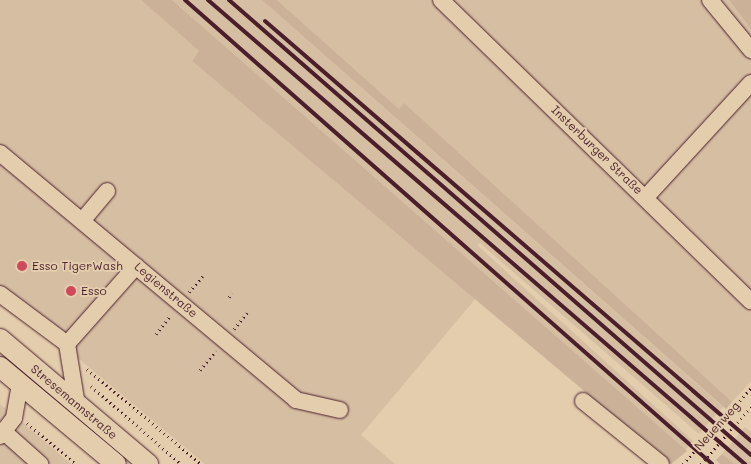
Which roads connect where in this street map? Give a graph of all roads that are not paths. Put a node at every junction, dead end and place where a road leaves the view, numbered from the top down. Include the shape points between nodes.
1 (441, 0) edge
2 (710, 0) edge
3 (751, 50) edge
4 (751, 83) edge
5 (0, 153) edge
6 (107, 191) dead end
7 (646, 197) junction
8 (82, 221) junction
9 (136, 266) junction
10 (2, 294) edge
11 (751, 301) edge
12 (0, 339) edge
13 (67, 349) junction
14 (0, 367) edge
15 (18, 388) junction
16 (583, 401) dead end
17 (77, 405) junction
18 (340, 410) dead end
19 (7, 411) edge
20 (2, 434) edge
21 (40, 464) edge
22 (116, 464) edge
23 (148, 464) edge
24 (661, 464) edge

1 - 7 street, Insterburger Straße
2 - 3 street
4 - 7 street
5 - 8 street, Legienstraße
6 - 8 street
7 - 11 street, Insterburger Straße
8 - 9 street, Legienstraße
9 - 13 street
9 - 18 street, Legienstraße via 296,400
10 - 13 street
12 - 17 main road, Stresemannstraße
13 - 17 street
14 - 15 main road, Stresemannstraße
15 - 19 street
15 - 22 main road, Stresemannstraße
16 - 24 street
17 - 23 main road, Stresemannstraße
19 - 20 street
20 - 21 street

